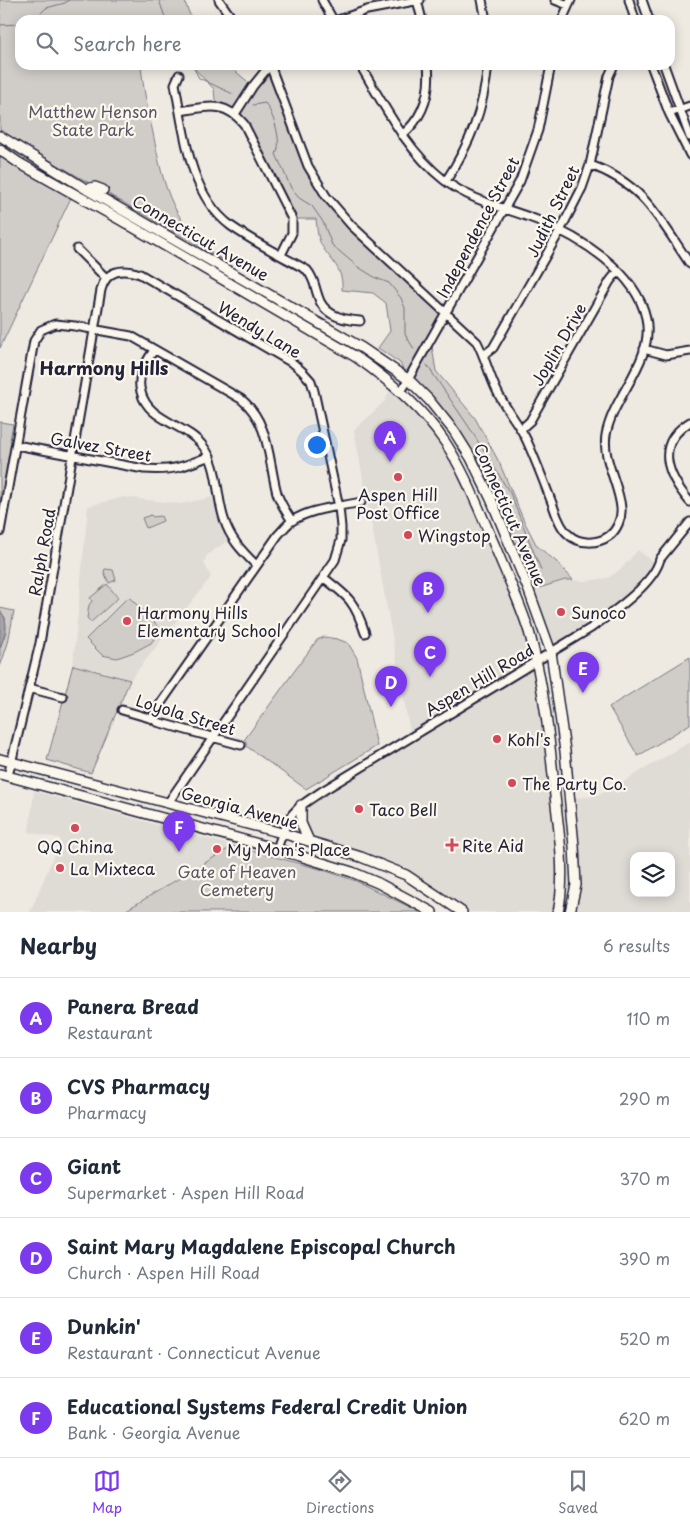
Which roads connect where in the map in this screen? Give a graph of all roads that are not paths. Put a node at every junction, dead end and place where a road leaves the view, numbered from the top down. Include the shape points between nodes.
1 (219, 0) edge
2 (322, 0) edge
3 (418, 0) edge
4 (482, 0) edge
5 (555, 0) edge
6 (628, 0) edge
7 (642, 0) edge
8 (570, 3) edge
9 (230, 15) edge
10 (330, 15) edge
11 (352, 15) edge
12 (421, 15) edge
13 (485, 15) edge
14 (564, 15) edge
15 (633, 15) edge
16 (647, 15) edge
17 (266, 70) edge
18 (272, 70) edge
19 (363, 70) edge
20 (428, 70) edge
21 (487, 70) edge
22 (550, 70) edge
23 (612, 70) edge
24 (653, 70) edge
25 (666, 70) edge
26 (178, 75) dead end
27 (690, 106) edge
28 (680, 109) junction
29 (180, 111) junction
30 (670, 113) junction
31 (235, 114) junction
32 (402, 135) junction
33 (0, 136) edge
34 (690, 137) edge
35 (0, 150) edge
36 (690, 155) edge
37 (590, 165) junction
38 (446, 182) junction
39 (83, 187) junction
40 (103, 190) dead end
41 (505, 209) junction
42 (124, 210) junction
43 (119, 219) junction
44 (560, 231) junction
45 (77, 249) dead end
46 (281, 255) junction
47 (690, 264) edge
48 (618, 271) junction
49 (106, 278) junction
50 (446, 313) junction
51 (360, 321) dead end
52 (94, 329) junction
53 (644, 349) junction
54 (154, 350) junction
55 (690, 351) edge
56 (484, 355) junction
57 (409, 380) junction
58 (401, 392) junction
59 (690, 422) edge
60 (521, 429) junction
61 (16, 445) junction
62 (71, 456) junction
63 (210, 456) junction
64 (361, 502) dead end
65 (690, 502) edge
66 (339, 507) junction
67 (292, 521) junction
68 (690, 522) edge
69 (0, 532) edge
70 (256, 565) junction
71 (324, 578) junction
72 (365, 633) dead end
73 (551, 652) junction
74 (536, 661) junction
75 (29, 688) junction
76 (63, 697) dead end
77 (122, 710) dead end
78 (153, 719) junction
79 (212, 738) junction
80 (241, 745) dead end
81 (0, 759) edge
82 (10, 762) junction
83 (4, 775) edge
84 (168, 804) junction
85 (110, 805) junction
86 (302, 805) junction
87 (206, 813) junction
88 (159, 817) junction
89 (282, 833) junction
90 (309, 841) junction
91 (276, 849) junction
92 (576, 885) junction
93 (432, 912) edge
94 (462, 912) edge
95 (558, 912) edge
96 (570, 912) edge
97 (574, 912) edge

1 - 9 street
2 - 10 street
3 - 11 street
3 - 12 street
4 - 13 street
5 - 8 street
6 - 15 street
7 - 16 street
8 - 14 street
17 - 31 street
18 - 50 street via 308,166 326,196 351,225
19 - 32 street
20 - 32 street via 429,88 420,116
21 - 38 street via 473,132
22 - 41 street, Independence Street via 534,147
23 - 37 street, Judith Street
24 - 30 street
25 - 28 street
26 - 29 street via 175,84
27 - 28 street
28 - 30 street
28 - 34 street
29 - 31 street via 214,106
29 - 46 street via 194,174 208,201 232,226
30 - 36 street
31 - 46 street via 244,124 292,219 292,233
32 - 38 street via 417,155
33 - 39 main road, Connecticut Avenue
35 - 43 main road, Connecticut Avenue
37 - 44 street, Judith Street
37 - 47 street via 614,174 637,191
38 - 41 street
39 - 40 main road
39 - 42 main road, Connecticut Avenue
41 - 44 street
41 - 50 street, Independence Street
42 - 43 main road
42 - 57 main road, Connecticut Avenue via 362,348
43 - 58 main road, Connecticut Avenue via 342,348
44 - 48 street via 593,250
44 - 56 street, Judith Street via 494,348
45 - 49 street
46 - 51 street via 308,270 321,305 329,312 347,320
48 - 53 street via 644,309 648,327
48 - 60 street, Joplin Drive via 530,421
49 - 52 street
49 - 66 street, Wendy Lane via 129,270 140,274 303,372 314,391
50 - 56 street via 477,342
50 - 57 street, Independence Street
52 - 54 street via 131,336
52 - 61 street via 55,324 41,330 34,340
52 - 62 street, Ralph Road
53 - 55 street via 666,355
53 - 60 street via 606,435 606,452 622,511 617,527 609,536 590,543 572,538 561,526
54 - 63 street via 143,367 140,379 143,398 152,410 196,437
54 - 67 street via 241,399 255,412 263,427 277,495
56 - 60 street via 496,390
57 - 58 street, Independence Street
57 - 73 main road, Connecticut Avenue via 454,431 484,483 527,584
58 - 74 main road, Connecticut Avenue via 441,437 456,461 514,592
59 - 65 street via 673,438 667,457 670,474
61 - 62 street, Galvez Street
61 - 69 street
62 - 63 street, Galvez Street via 164,471
62 - 75 street, Ralph Road
63 - 70 street via 227,528 237,546
64 - 66 street
66 - 67 street
66 - 71 street, Wendy Lane via 341,540 335,560
67 - 70 street
68 - 73 street, Aspen Hill Road via 634,594 600,622
70 - 78 street via 156,710
71 - 72 street via 352,601
71 - 79 street, Wendy Lane
73 - 74 street, Aspen Hill Road
73 - 92 main road, Connecticut Avenue via 568,773
74 - 86 street, Aspen Hill Road
74 - 95 main road, Connecticut Avenue via 559,833 561,888
75 - 76 street
75 - 82 street, Ralph Road
77 - 78 street, Loyola Street
78 - 79 street, Loyola Street
79 - 80 street, Loyola Street
79 - 84 street, Wendy Lane
81 - 82 main road, Georgia Avenue
82 - 83 street, Ralph Road
82 - 84 main road, Georgia Avenue
83 - 85 main road, Georgia Avenue
84 - 85 main road via 153,810 115,803
84 - 87 main road, Georgia Avenue
85 - 88 main road, Georgia Avenue
86 - 89 street, Aspen Hill Road via 289,817
86 - 90 main road via 301,823
87 - 88 main road via 200,815 172,809
87 - 89 main road, Georgia Avenue
88 - 91 main road, Georgia Avenue
89 - 90 main road, Georgia Avenue
89 - 91 street, Aspen Hill Road
90 - 94 main road, Georgia Avenue via 406,875
91 - 93 main road, Georgia Avenue via 352,872
92 - 96 main road, Connecticut Avenue
92 - 97 main road

